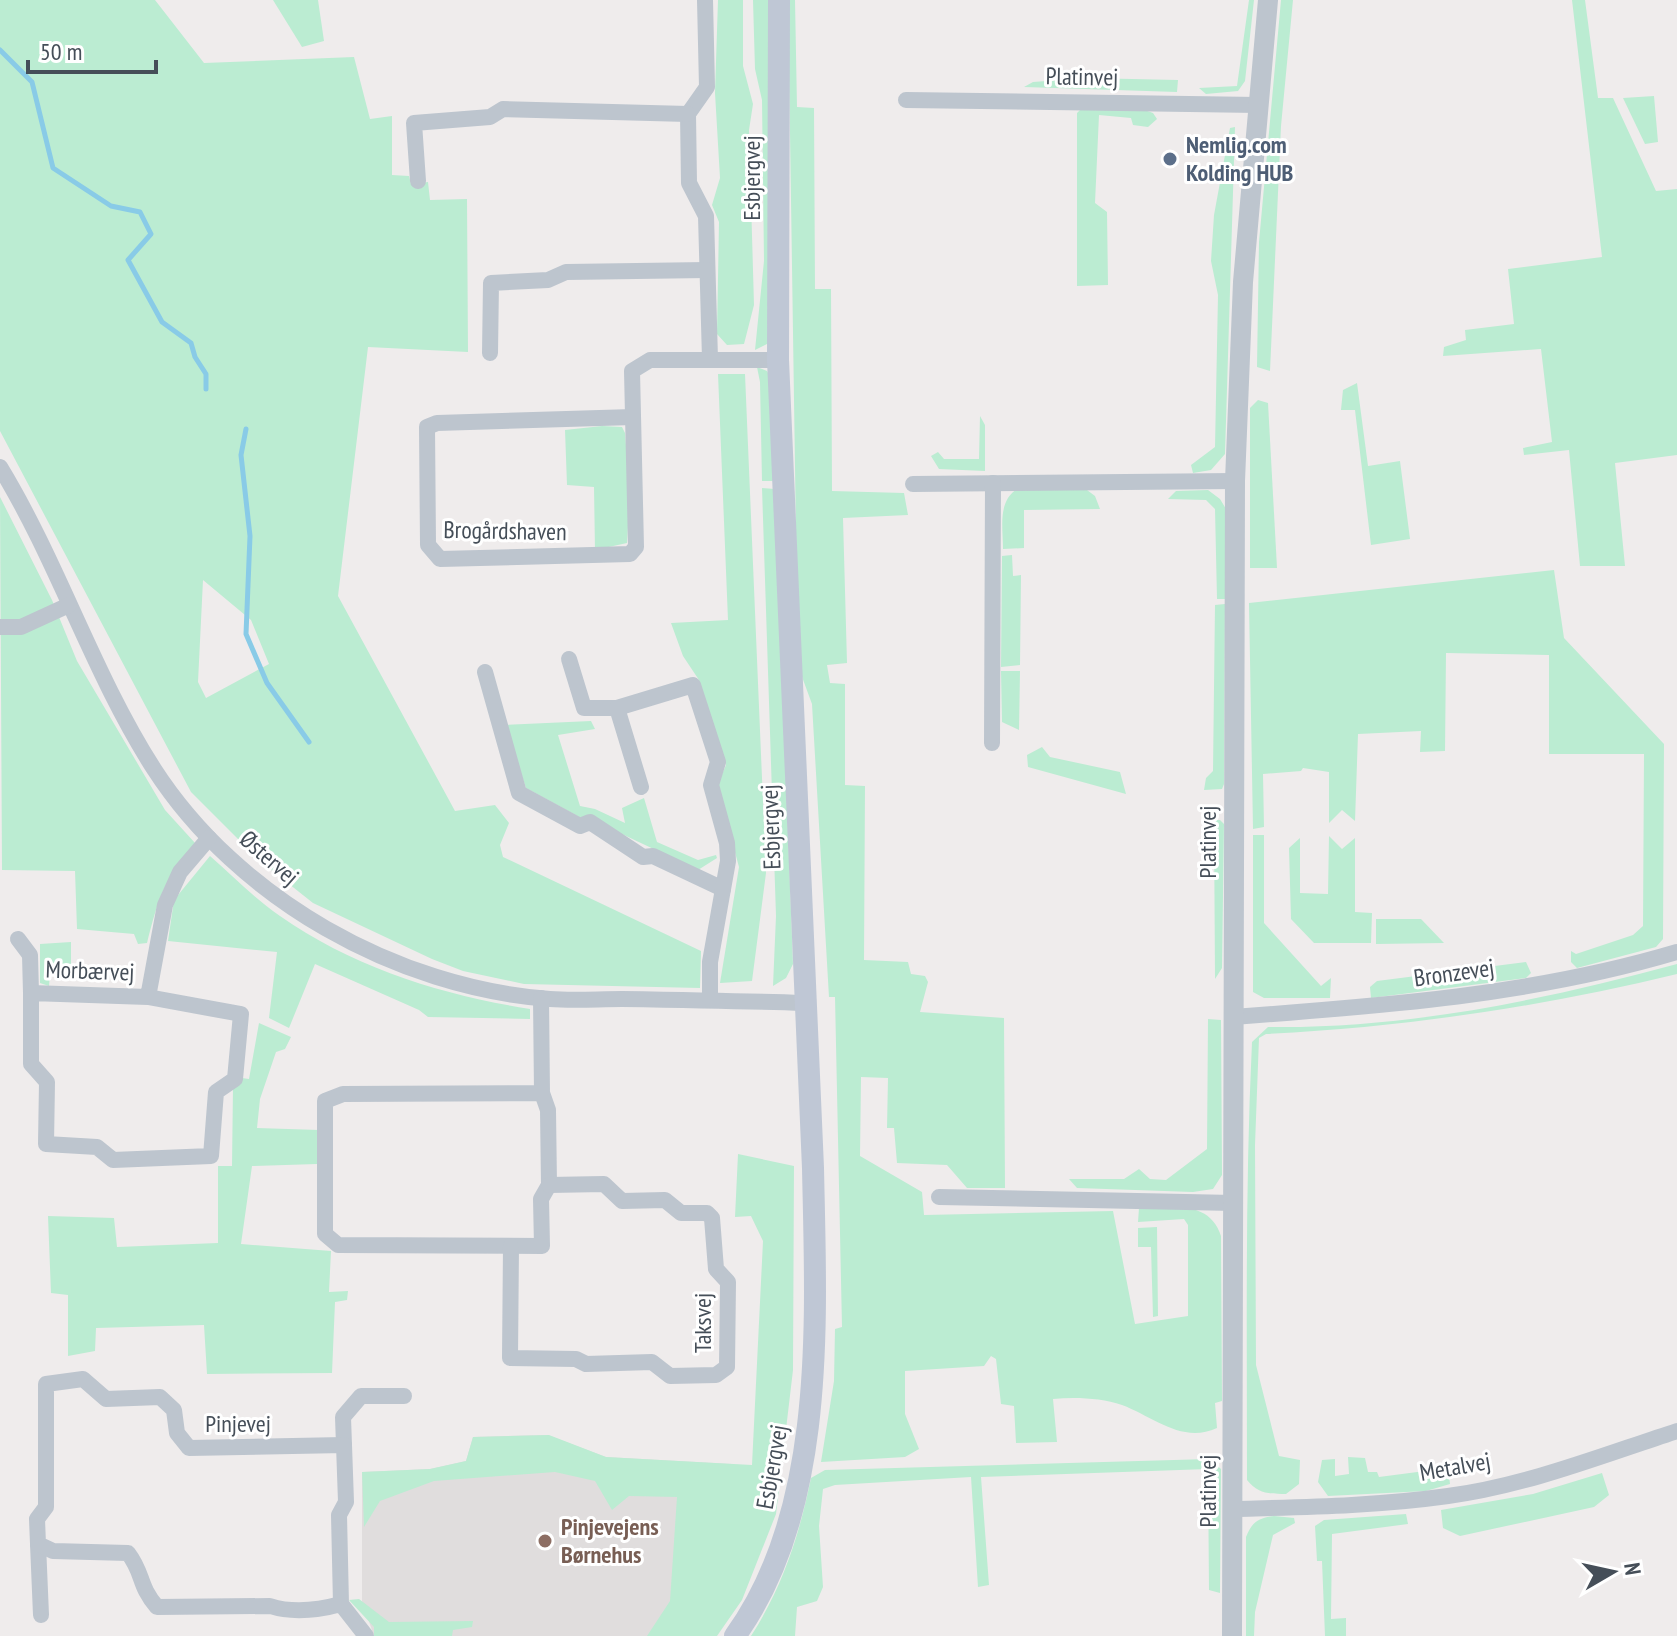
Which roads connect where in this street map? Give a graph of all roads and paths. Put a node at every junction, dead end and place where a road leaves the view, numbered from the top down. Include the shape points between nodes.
1 (705, 0) edge
2 (779, 0) edge
3 (1268, 0) edge
4 (906, 100) dead end
5 (1258, 105) junction
6 (688, 114) junction
7 (418, 181) dead end
8 (707, 270) junction
9 (490, 353) dead end
10 (710, 359) junction
11 (778, 360) junction
12 (633, 417) junction
13 (0, 467) edge
14 (1235, 481) junction
15 (993, 483) junction
16 (913, 484) dead end
17 (69, 605) junction
18 (0, 627) edge
19 (569, 659) dead end
20 (485, 672) dead end
21 (617, 708) junction
22 (992, 743) dead end
23 (641, 787) dead end
24 (209, 838) junction
25 (723, 889) junction
26 (18, 939) dead end
27 (1677, 952) edge
28 (31, 993) junction
29 (148, 997) junction
30 (541, 998) junction
31 (710, 1000) junction
32 (804, 1003) junction
33 (1233, 1017) junction
34 (542, 1093) junction
35 (549, 1185) junction
36 (939, 1197) dead end
37 (1234, 1203) junction
38 (511, 1246) junction
39 (404, 1396) dead end
40 (1677, 1431) edge
41 (344, 1445) junction
42 (1234, 1509) junction
43 (38, 1544) junction
44 (341, 1604) junction
45 (41, 1615) dead end
46 (366, 1636) edge
47 (735, 1636) edge
48 (1232, 1636) edge

1 - 6 street via 707,87
2 - 11 main road, Esbjergvej
3 - 5 street, Platinvej
4 - 5 street, Platinvej
5 - 14 street, Platinvej via 1243,282
6 - 7 street via 503,109 490,117 414,123
6 - 8 street via 689,183 706,216
8 - 9 street via 566,272 548,280 491,283
8 - 10 street
10 - 11 street, Brogårdshaven
10 - 12 street, Brogårdshaven via 639,364 632,371
11 - 32 main road, Esbjergvej
12 - 12 street, Brogårdshaven via 636,547 630,554 440,559 433,555 428,545 427,427
13 - 17 street, Østervej
14 - 15 street
14 - 33 street, Platinvej
15 - 16 street
15 - 22 street
17 - 18 street via 21,627
17 - 24 street, Østervej via 153,768
19 - 21 street via 584,708
20 - 25 street via 519,793 580,826 590,822 643,857 653,856
21 - 23 street
21 - 25 street via 693,685 718,762 711,785 727,843
24 - 29 street, Morbærvej via 180,872 165,905
24 - 30 street, Østervej via 284,904 362,949 477,988
25 - 31 street via 710,962
26 - 28 street, Morbærvej via 30,955
27 - 33 street, Bronzevej via 1614,971 1502,991
28 - 29 street, Morbærvej
28 - 29 street, Morbærvej via 31,1064 47,1082 46,1144 97,1147 113,1160 211,1156 216,1092 235,1079 241,1014
30 - 31 street, Østervej
30 - 34 street
31 - 32 street, Østervej
32 - 47 main road, Esbjergvej via 814,1201 810,1400 787,1532 768,1583
33 - 37 street, Platinvej
34 - 35 street via 548,1110
34 - 38 street via 343,1094 325,1101 325,1234 338,1245
35 - 38 street via 541,1199 542,1246
35 - 38 street, Taksvej via 604,1184 622,1201 665,1200 681,1213 707,1213 712,1218 716,1269 728,1282 727,1367 716,1375 670,1376 652,1362 510,1358
36 - 37 street
37 - 42 street, Platinvej
39 - 41 street via 361,1396 343,1417
40 - 42 street, Metalvej via 1562,1469 1450,1496
41 - 43 street, Pinjevej via 189,1448 177,1433 174,1410 160,1397 106,1399 83,1379 46,1384 46,1507 37,1519
41 - 44 street
42 - 48 street, Platinvej
43 - 44 street via 53,1551 128,1553 140,1569 140,1586 157,1607 295,1609
43 - 45 street, Pinjevej
44 - 46 street

